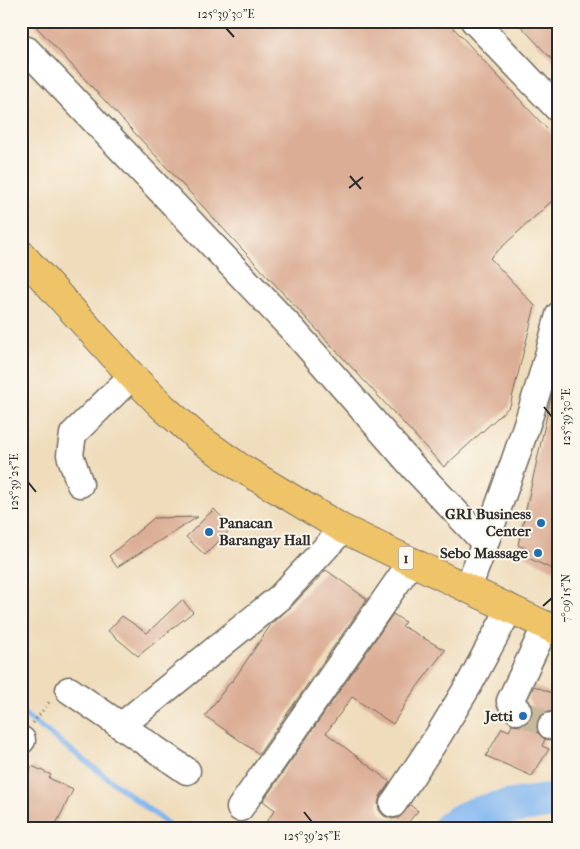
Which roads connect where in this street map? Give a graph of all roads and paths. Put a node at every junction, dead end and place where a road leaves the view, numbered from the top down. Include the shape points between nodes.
1 (474, 21) edge
2 (27, 50) dead end
3 (559, 110) edge
4 (21, 254) edge
5 (559, 315) edge
6 (132, 376) junction
7 (80, 484) dead end
8 (343, 529) junction
9 (485, 543) junction
10 (412, 562) junction
11 (468, 588) junction
12 (510, 608) junction
13 (552, 628) edge
14 (68, 690) dead end
15 (518, 711) dead end
16 (121, 726) junction
17 (187, 771) dead end
18 (393, 804) dead end
19 (240, 808) dead end

1 - 3 lane
2 - 9 lane via 294,332
4 - 6 highway, 1
5 - 9 lane via 544,372
6 - 7 lane via 74,434 70,455
6 - 8 highway, 1 via 197,436 238,466
8 - 10 highway, 1
8 - 16 lane via 280,597
9 - 11 lane
10 - 11 highway, 1
10 - 19 lane
11 - 12 highway, 1
12 - 13 highway, 1
12 - 18 lane via 466,691
13 - 15 lane via 510,701
14 - 16 lane
16 - 17 lane

